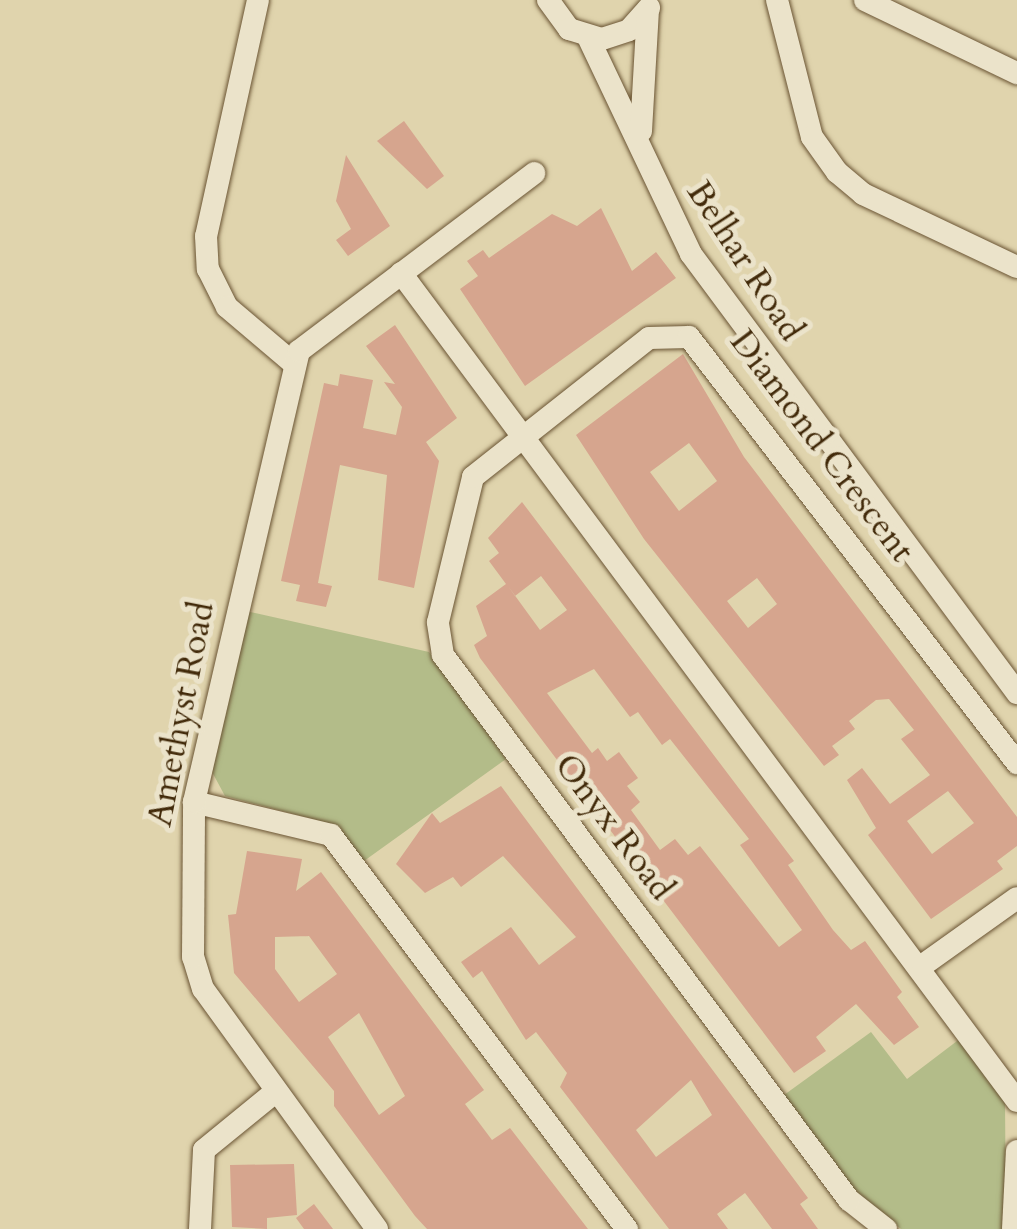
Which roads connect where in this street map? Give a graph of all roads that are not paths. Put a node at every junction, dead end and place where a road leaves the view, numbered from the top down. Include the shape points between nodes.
1 (258, 0) edge
2 (535, 0) edge
3 (776, 0) edge
4 (865, 0) edge
5 (650, 4) edge
6 (551, 7) edge
7 (588, 38) junction
8 (1017, 73) edge
9 (641, 150) junction
10 (534, 173) dead end
11 (1017, 266) edge
12 (402, 273) junction
13 (293, 363) junction
14 (521, 434) junction
15 (1017, 693) edge
16 (1017, 763) edge
17 (194, 802) junction
18 (1017, 898) edge
19 (923, 965) junction
20 (274, 1093) junction
21 (1017, 1101) edge
22 (1017, 1151) edge
23 (200, 1229) edge
24 (377, 1229) edge
25 (627, 1229) edge
26 (886, 1229) edge
27 (1012, 1229) edge

1 - 13 street via 206,236 208,269 227,308
2 - 6 street
3 - 11 street via 812,137 837,172 863,194
4 - 8 street
5 - 7 street via 629,30
5 - 9 street, Belhar Road
6 - 7 street
7 - 9 street, Belhar Road
9 - 15 street, Belhar Road via 691,254
10 - 12 street
12 - 13 street via 305,344
12 - 14 street
13 - 17 street, Amethyst Road
14 - 16 street, Diamond Crescent via 654,335 700,343
14 - 19 street
14 - 26 street, Onyx Road via 470,484 438,622 443,655 849,1200
17 - 20 street, Amethyst Road via 198,974
17 - 25 street via 330,835
18 - 19 street
19 - 21 street
20 - 23 street via 204,1150
20 - 24 street, Amethyst Road
22 - 27 street

